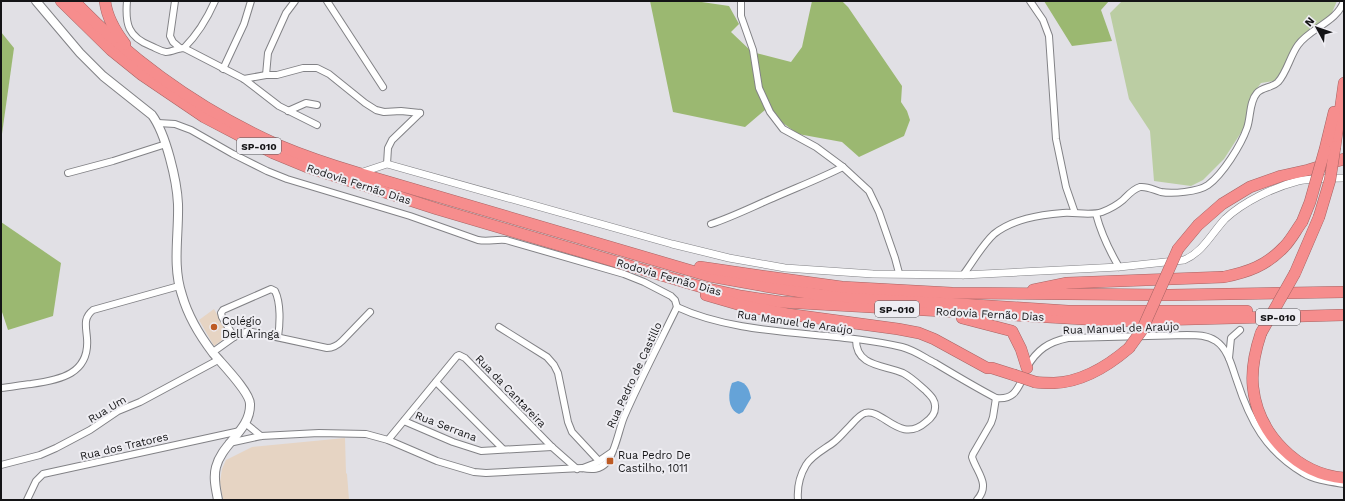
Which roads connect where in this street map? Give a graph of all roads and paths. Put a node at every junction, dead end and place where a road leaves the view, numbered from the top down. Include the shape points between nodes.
1 (36, 1) edge
2 (74, 1) edge
3 (105, 1) edge
4 (128, 1) edge
5 (175, 1) edge
6 (214, 1) edge
7 (251, 1) edge
8 (295, 1) edge
9 (327, 1) edge
10 (740, 1) edge
11 (1030, 1) edge
12 (1344, 1) edge
13 (60, 2) edge
14 (182, 48) junction
15 (130, 53) junction
16 (223, 69) junction
17 (266, 75) junction
18 (244, 79) junction
19 (1344, 83) edge
20 (383, 87) dead end
21 (318, 105) dead end
22 (288, 111) junction
23 (158, 123) junction
24 (317, 125) dead end
25 (166, 144) junction
26 (1330, 148) junction
27 (1344, 159) edge
28 (387, 164) junction
29 (843, 167) junction
30 (68, 172) dead end
31 (358, 173) junction
32 (1344, 178) edge
33 (1075, 213) junction
34 (1096, 214) junction
35 (711, 224) dead end
36 (587, 253) junction
37 (646, 257) junction
38 (1119, 268) junction
39 (899, 274) junction
40 (963, 275) junction
41 (179, 286) junction
42 (1344, 292) edge
43 (700, 293) junction
44 (1021, 294) junction
45 (752, 298) junction
46 (676, 307) junction
47 (1344, 307) edge
48 (935, 311) junction
49 (370, 312) dead end
50 (1344, 315) edge
51 (499, 327) dead end
52 (1240, 330) dead end
53 (234, 338) junction
54 (278, 338) junction
55 (856, 340) junction
56 (213, 352) junction
57 (218, 360) junction
58 (1229, 360) junction
59 (1027, 368) junction
60 (436, 382) junction
61 (1, 388) edge
62 (996, 398) junction
63 (404, 420) junction
64 (245, 423) junction
65 (240, 431) junction
66 (261, 436) junction
67 (388, 440) junction
68 (229, 444) junction
69 (552, 447) junction
70 (503, 449) junction
71 (612, 452) junction
72 (599, 460) junction
73 (1, 465) edge
74 (579, 469) junction
75 (1344, 478) edge
76 (1344, 484) edge
77 (27, 500) edge
78 (218, 500) edge
79 (798, 500) edge
80 (977, 500) edge

1 - 23 main road via 80,53 103,76 145,108
2 - 15 highway, Rodovia Fernão Dias / SP-010
3 - 15 highway via 109,18
4 - 14 street via 126,19 133,35 144,44 166,52
5 - 14 street via 170,36 173,42
6 - 14 street via 197,35
7 - 16 street via 244,24
8 - 17 street via 286,13 268,52
9 - 20 street
10 - 29 street via 741,16 753,50 759,88 770,112 783,129
11 - 33 street via 1043,20 1049,36 1056,139 1066,187
12 - 34 street via 1336,14 1300,43 1278,82 1257,93 1253,99 1247,128 1229,161 1210,183 1186,191 1161,192 1140,187 1116,205
13 - 36 highway, Rodovia Fernão Dias / SP-010 via 142,75 204,117 273,153 307,167 437,209
14 - 16 street
15 - 31 highway, Rodovia Fernão Dias / SP-010 via 180,90 246,129 310,158
16 - 18 street
17 - 18 street
17 - 28 street via 317,68 329,74 376,110 420,113 392,140 388,148
18 - 22 street
19 - 26 highway via 1342,107
21 - 22 street via 306,103
22 - 24 street
23 - 25 main road
23 - 46 street via 175,124 191,130 233,154 287,179 410,216 478,240 506,240 624,274 671,296
25 - 30 street
25 - 41 main road via 177,189
26 - 44 highway, bridge via 1302,222 1284,247 1261,266 1248,272 1224,277 1067,283
26 - 75 highway, bridge via 1330,180 1319,217 1295,273 1262,333 1254,355 1253,382 1258,407 1273,438 1293,458 1310,468 1332,477
27 - 43 highway, bridge via 1250,187 1222,204 1198,225 1178,249 1142,330 1129,348 1114,360 1070,381 1035,382 987,368 918,333 787,314 744,306
28 - 31 street
28 - 39 street via 729,258 785,268
29 - 35 street via 814,182
29 - 39 street via 872,196 896,258
31 - 37 highway, Rodovia Fernão Dias / SP-010
32 - 38 street via 1298,181 1268,191 1236,210 1200,250 1184,260
33 - 34 street
33 - 40 street via 1039,216 1004,228 984,246
34 - 38 street via 1109,250
36 - 43 highway via 629,272
36 - 45 highway, Rodovia Fernão Dias / SP-010 via 705,288
37 - 44 highway via 842,287
37 - 47 highway, Rodovia Fernão Dias / SP-010 via 709,276 821,295 1068,311 1214,312
38 - 40 street
39 - 40 street
41 - 56 main road via 192,320
41 - 61 street via 93,310 86,320 85,357 68,375 52,381
42 - 44 highway
43 - 45 highway
45 - 48 highway, Rodovia Fernão Dias / SP-010
46 - 55 street, Rua Manuel de Araújo via 691,314 727,323
46 - 71 street, Rua Pedro de Castillo via 631,401
48 - 50 highway, Rodovia Fernão Dias / SP-010 via 1118,321
48 - 59 highway via 1012,331
49 - 54 street via 342,342 332,348
51 - 72 street via 546,357 554,365 572,432
52 - 58 street via 1231,338
53 - 54 street via 248,331
53 - 54 street via 222,317 223,310 271,289 277,294
53 - 56 street
55 - 62 street, Rua Manuel de Araújo via 904,348
55 - 79 street via 856,348 861,356 869,362 904,374 913,380 932,397 936,408 924,424 913,430 904,430 871,413 863,414 836,441 808,461 801,476
56 - 57 main road
57 - 64 main road via 249,398 250,411
57 - 73 street, Rua Um via 122,409 56,448
58 - 59 street, Rua Manuel de Araújo via 1216,341 1202,336 1068,338 1056,340 1041,350
58 - 76 street, Rua Manuel de Araújo via 1255,426 1268,443 1304,474
59 - 62 street, Rua Manuel de Araújo via 1016,393 1006,398
60 - 63 street, Rua da Cantareira
60 - 69 street, Rua da Cantareira via 457,356 462,356
60 - 70 street
62 - 80 street via 991,423 972,457 983,481 982,494
63 - 67 street, Rua da Cantareira
63 - 70 street, Rua Serrana via 473,449
64 - 65 main road
64 - 66 street
65 - 68 main road
65 - 77 street, Rua dos Tratores via 43,474 36,481
66 - 67 street via 355,433
66 - 68 street
67 - 74 street via 437,461 474,472
68 - 78 main road via 216,468 215,487
69 - 70 street, Rua Serrana
69 - 74 street, Rua da Cantareira
71 - 72 street
71 - 74 street via 608,461 598,469
72 - 74 street

